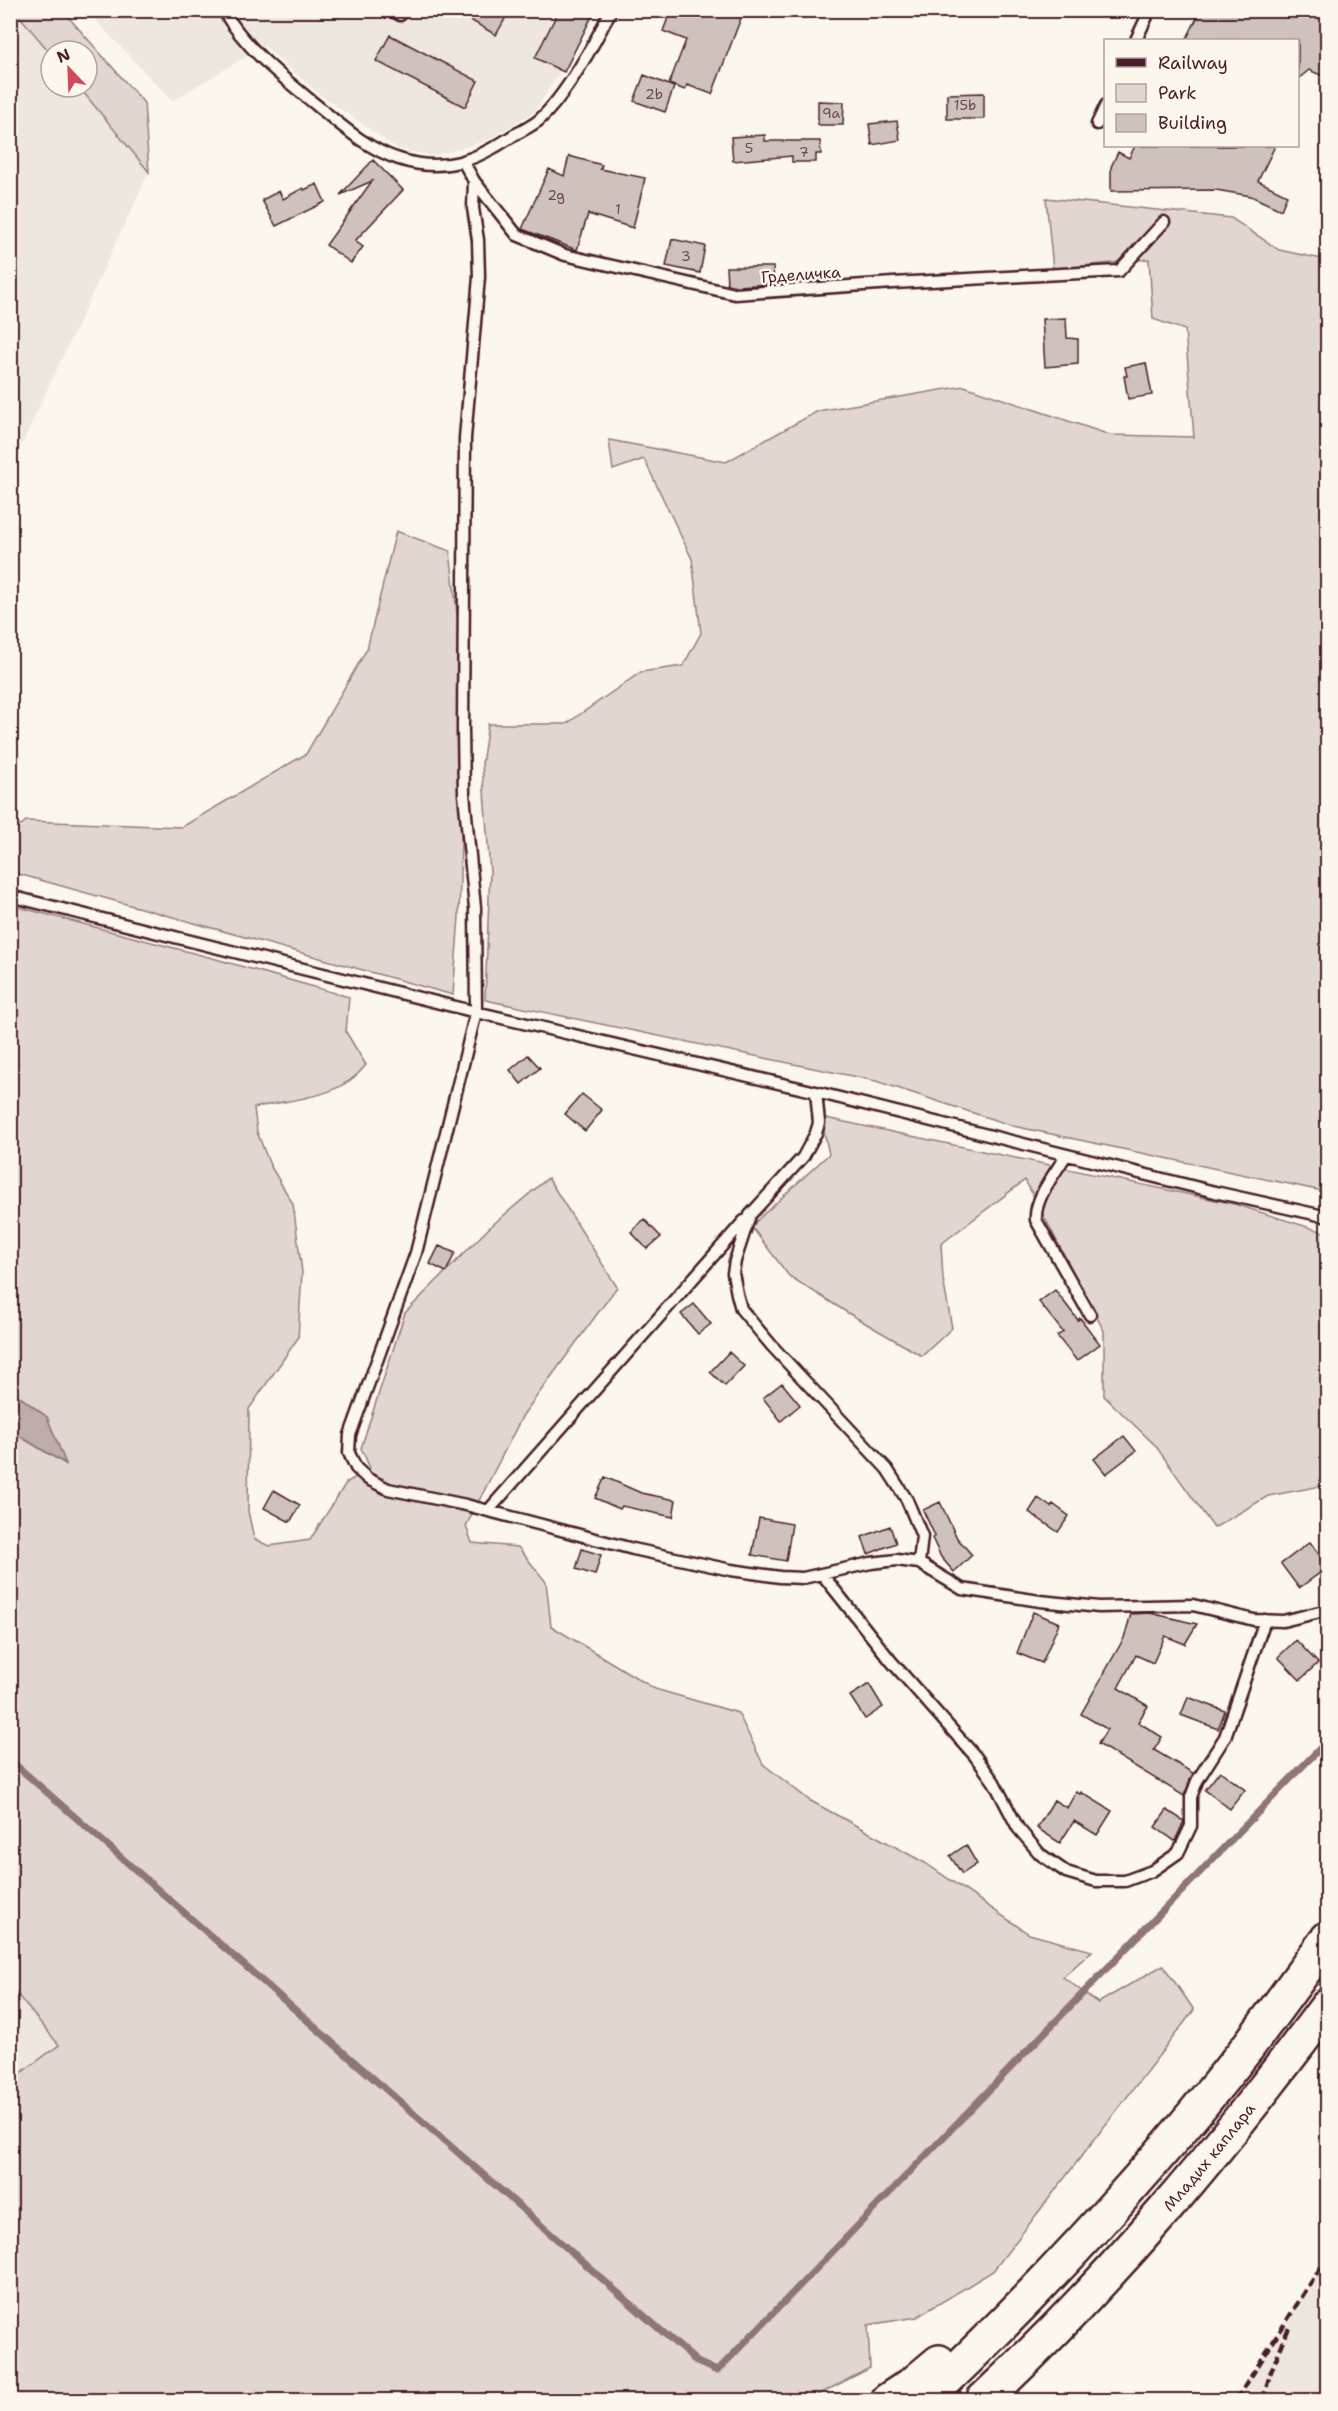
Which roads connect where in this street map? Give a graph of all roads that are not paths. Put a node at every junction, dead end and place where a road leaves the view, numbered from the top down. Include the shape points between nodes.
1 (223, 10) edge
2 (391, 10) edge
3 (402, 10) edge
4 (610, 10) edge
5 (1150, 10) edge
6 (1136, 39) edge
7 (1104, 109) edge
8 (1097, 124) dead end
9 (464, 163) junction
10 (474, 181) junction
11 (1164, 222) dead end
12 (10, 896) edge
13 (476, 1012) junction
14 (816, 1092) junction
15 (1066, 1155) junction
16 (750, 1215) junction
17 (1328, 1217) edge
18 (1090, 1315) dead end
19 (488, 1511) junction
20 (919, 1563) junction
21 (822, 1574) junction
22 (1328, 1610) edge
23 (1265, 1620) junction
24 (1328, 1938) edge
25 (1328, 2005) edge
26 (1103, 2218) junction
27 (1080, 2304) junction
28 (888, 2400) edge
29 (925, 2400) edge
30 (983, 2400) edge
31 (1000, 2400) edge

1 - 9 lane via 233,28 268,66 368,146 418,163
2 - 3 lane via 400,15
4 - 9 lane via 571,81 538,120
5 - 6 lane
7 - 8 lane
9 - 10 lane, Грделичка
10 - 11 lane, Грделичка via 517,235 565,255 735,294 1119,271
10 - 13 lane via 479,277 465,438 463,729 464,794 475,908
12 - 13 lane
13 - 14 lane
13 - 19 lane via 416,1253 351,1435 349,1454 368,1479 388,1489
14 - 15 lane
14 - 16 lane via 816,1133 803,1156
15 - 17 lane
15 - 18 lane via 1035,1211 1036,1220
16 - 19 lane
16 - 20 lane via 734,1273 741,1310 886,1469 907,1500 922,1536
19 - 21 lane via 731,1570 780,1577
20 - 21 lane via 888,1561
20 - 23 lane via 962,1589 990,1595 1099,1606 1193,1605
21 - 23 lane via 891,1661 975,1756 1018,1828 1040,1854 1066,1872 1096,1881 1125,1881 1152,1872 1178,1853 1191,1826 1191,1797 1197,1780 1225,1737
22 - 23 lane via 1283,1621
24 - 26 highway via 1247,2048
25 - 27 highway, Младих каплара via 1211,2155
26 - 28 highway via 914,2383
26 - 29 highway via 991,2338
27 - 30 highway
27 - 31 highway

